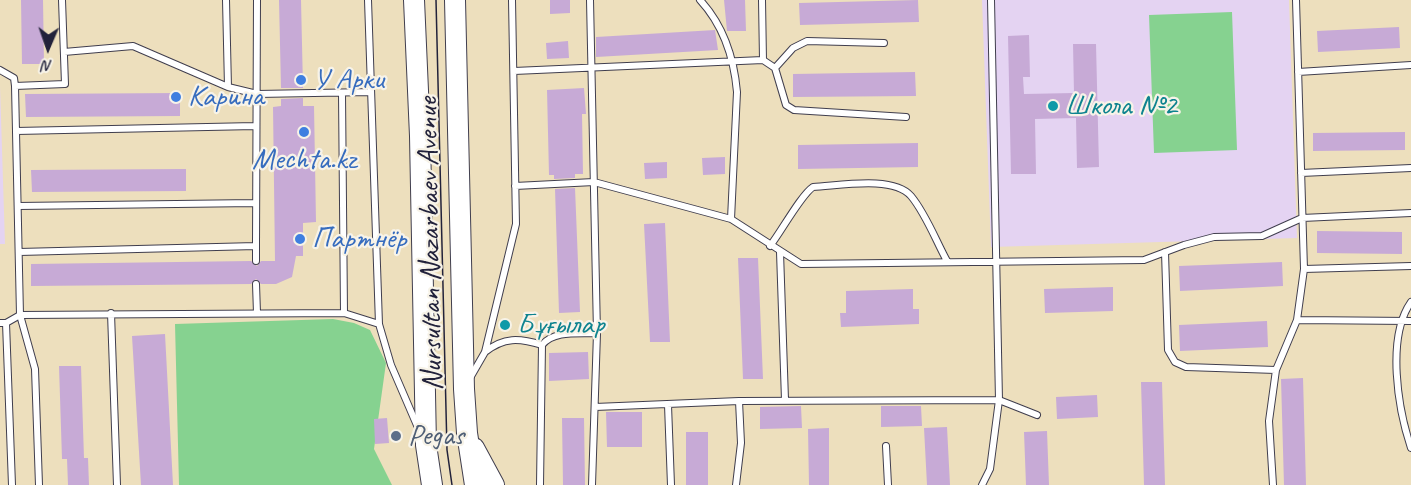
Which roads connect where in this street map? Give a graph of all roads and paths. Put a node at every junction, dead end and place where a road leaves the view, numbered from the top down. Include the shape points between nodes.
1 (62, 0) edge
2 (226, 0) edge
3 (256, 0) edge
4 (368, 0) edge
5 (414, 0) edge
6 (455, 0) edge
7 (512, 0) edge
8 (590, 0) edge
9 (700, 0) edge
10 (711, 0) edge
11 (762, 0) edge
12 (991, 0) edge
13 (1296, 0) edge
14 (711, 12) junction
15 (884, 43) dead end
16 (64, 52) junction
17 (733, 60) junction
18 (763, 60) junction
19 (1411, 65) edge
20 (775, 68) junction
21 (0, 70) edge
22 (592, 70) junction
23 (514, 71) junction
24 (1298, 72) junction
25 (15, 86) junction
26 (228, 87) junction
27 (370, 92) junction
28 (342, 93) junction
29 (257, 94) junction
30 (906, 117) dead end
31 (255, 126) junction
32 (16, 131) junction
33 (1411, 168) edge
34 (1301, 173) junction
35 (594, 182) junction
36 (515, 186) junction
37 (255, 203) junction
38 (18, 207) junction
39 (1411, 213) edge
40 (1302, 218) junction
41 (730, 219) junction
42 (256, 246) junction
43 (770, 246) junction
44 (19, 252) junction
45 (780, 252) junction
46 (1165, 252) junction
47 (995, 260) junction
48 (256, 261) dead end
49 (947, 261) junction
50 (1411, 266) edge
51 (1304, 269) junction
52 (256, 284) dead end
53 (1411, 302) edge
54 (257, 313) junction
55 (344, 313) junction
56 (111, 314) junction
57 (20, 315) junction
58 (1297, 320) junction
59 (1411, 321) edge
60 (1400, 322) junction
61 (3, 323) edge
62 (379, 324) junction
63 (597, 333) junction
64 (542, 345) junction
65 (485, 352) junction
66 (1276, 370) junction
67 (464, 389) junction
68 (785, 400) junction
69 (999, 400) junction
70 (739, 401) junction
71 (668, 405) junction
72 (595, 407) junction
73 (1037, 415) dead end
74 (467, 433) junction
75 (426, 445) junction
76 (886, 446) dead end
77 (1411, 448) edge
78 (429, 480) edge
79 (12, 485) edge
80 (39, 485) edge
81 (117, 485) edge
82 (476, 485) edge
83 (494, 485) edge
84 (540, 485) edge
85 (592, 485) edge
86 (671, 485) edge
87 (736, 485) edge
88 (888, 485) edge
89 (982, 485) edge
90 (1273, 485) edge

1 - 16 lane
2 - 26 lane
3 - 29 lane
4 - 27 lane
5 - 75 main road, Nursultan Nazarbaev Avenue
6 - 67 main road, Nursultan Nazarbaev Avenue
7 - 23 lane
8 - 22 lane
9 - 14 lane
10 - 14 lane
11 - 18 lane
12 - 47 lane
13 - 24 lane
14 - 17 lane
15 - 20 lane via 807,41 793,48
16 - 25 lane via 65,84
16 - 26 lane via 133,46
17 - 18 lane
17 - 22 lane
17 - 41 lane via 737,92
18 - 20 lane
19 - 24 lane
20 - 30 lane via 786,105 794,110
21 - 25 lane via 14,78
22 - 23 lane
22 - 35 lane
23 - 36 lane
24 - 34 lane
25 - 32 lane
26 - 29 lane
27 - 28 lane
27 - 62 lane
28 - 29 lane
28 - 55 lane
29 - 31 lane
31 - 32 lane
31 - 37 lane
32 - 38 lane
33 - 34 lane
34 - 40 lane
35 - 36 lane
35 - 41 lane
35 - 63 lane
36 - 65 lane via 516,224
37 - 38 lane
37 - 42 lane
38 - 44 lane
39 - 40 lane
40 - 46 lane via 1262,236 1214,237
40 - 51 lane
41 - 43 lane
42 - 44 lane
42 - 48 lane
43 - 45 lane
43 - 49 lane via 813,187 886,183 911,196
44 - 57 lane
45 - 49 lane via 801,264
45 - 68 lane
46 - 47 lane via 1144,260
46 - 66 lane via 1168,350 1176,362 1186,367
47 - 49 lane
47 - 69 lane
50 - 51 lane
51 - 58 lane
52 - 54 lane
53 - 60 lane
54 - 55 lane
54 - 56 lane
55 - 62 lane
56 - 57 lane
56 - 81 lane
57 - 61 lane
57 - 80 lane via 35,369
58 - 60 lane
58 - 66 lane
59 - 60 lane
60 - 77 lane via 1398,403
61 - 79 lane
62 - 75 lane via 391,365
63 - 64 lane via 558,335
63 - 72 lane
64 - 65 lane via 504,340
64 - 84 lane
65 - 67 lane
66 - 90 lane via 1269,421
67 - 74 main road, Nursultan Nazarbaev Avenue
68 - 69 lane
68 - 70 lane
69 - 73 lane
69 - 89 lane via 990,469
70 - 71 lane
70 - 87 lane via 741,443
71 - 72 lane
71 - 86 lane
72 - 85 lane
74 - 82 main road, Nursultan Nazarbaev Avenue
74 - 83 main road
75 - 78 main road, Nursultan Nazarbaev Avenue
76 - 88 lane

